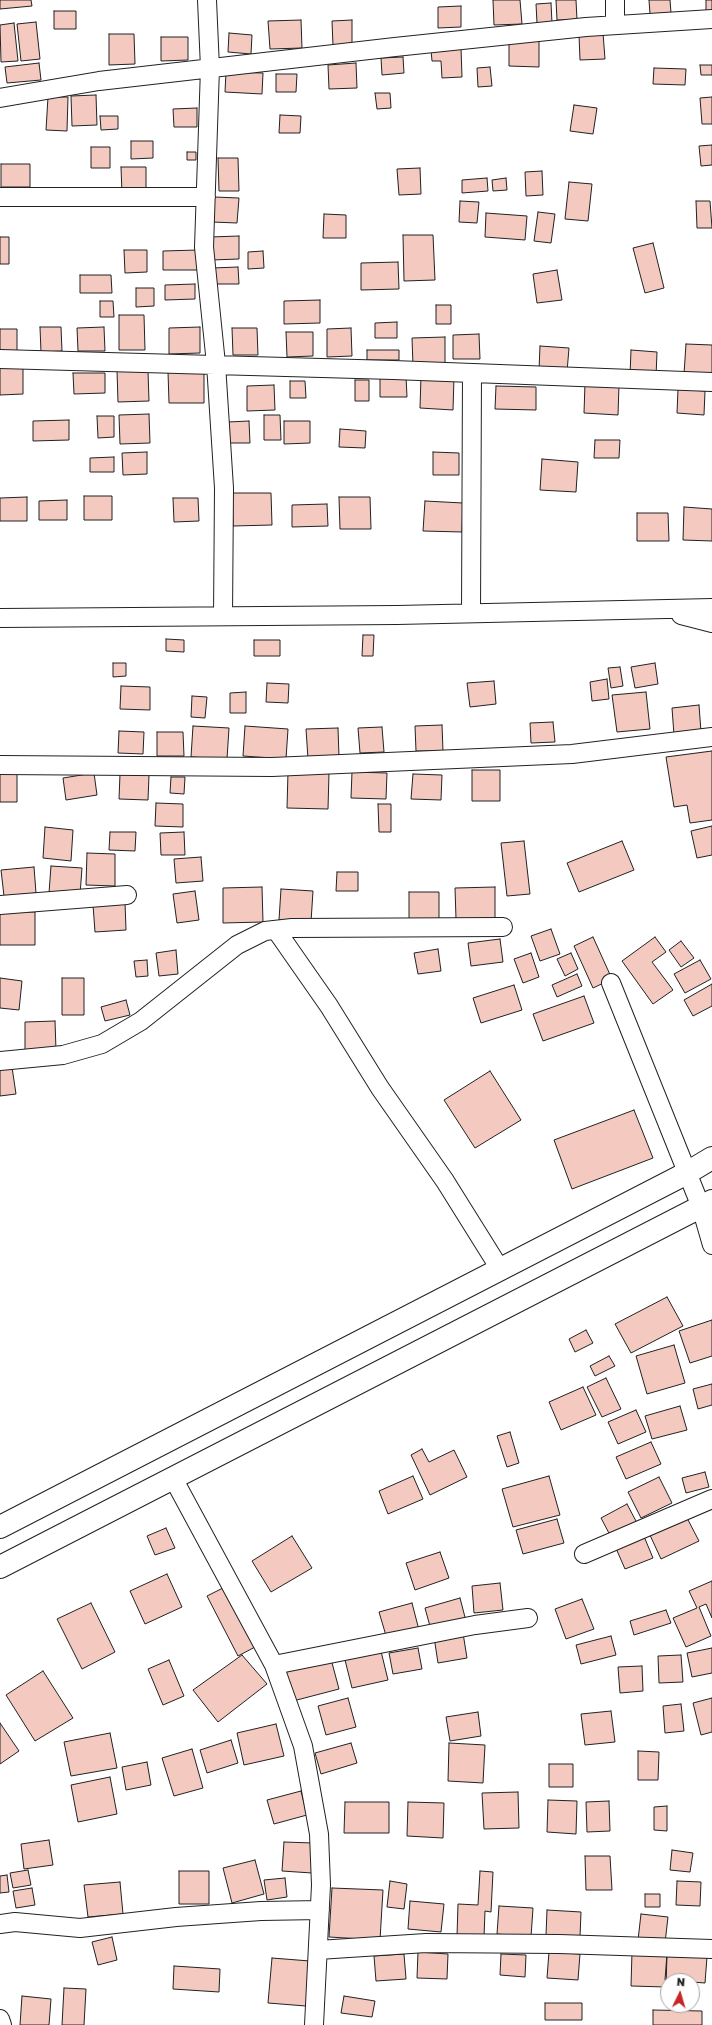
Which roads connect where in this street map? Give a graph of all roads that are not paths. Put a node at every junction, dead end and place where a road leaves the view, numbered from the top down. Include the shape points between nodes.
1 (207, 0) edge
2 (614, 0) edge
3 (712, 19) edge
4 (615, 25) junction
5 (210, 68) junction
6 (0, 98) edge
7 (0, 197) edge
8 (206, 197) junction
9 (0, 359) edge
10 (216, 364) junction
11 (472, 373) junction
12 (712, 382) edge
13 (651, 608) junction
14 (712, 608) edge
15 (471, 613) junction
16 (222, 616) junction
17 (0, 618) edge
18 (712, 623) edge
19 (712, 737) edge
20 (0, 765) edge
21 (127, 895) dead end
22 (0, 905) edge
23 (503, 927) dead end
24 (276, 930) junction
25 (611, 983) dead end
26 (0, 1061) edge
27 (712, 1158) edge
28 (687, 1173) junction
29 (706, 1204) edge
30 (712, 1245) edge
31 (500, 1269) junction
32 (173, 1478) junction
33 (712, 1499) edge
34 (0, 1527) edge
35 (584, 1554) dead end
36 (0, 1567) edge
37 (528, 1618) dead end
38 (274, 1665) junction
39 (320, 1910) junction
40 (0, 1924) edge
41 (712, 1948) edge
42 (318, 1950) junction
43 (0, 2019) edge
44 (2, 2025) edge
45 (314, 2025) edge

1 - 5 street
2 - 4 street
3 - 4 street
4 - 5 street via 396,46
5 - 6 street via 99,81
5 - 8 street
7 - 8 street
8 - 10 street via 204,247
9 - 10 street
10 - 11 street
10 - 16 street via 224,488
11 - 12 street
11 - 15 street
13 - 14 street
13 - 15 street
13 - 18 street
15 - 16 street
16 - 17 street
19 - 20 street via 572,754 272,767
21 - 22 street
23 - 24 street
24 - 26 street via 265,931 237,945 141,1021 102,1044 63,1055
24 - 31 street via 445,1181
25 - 28 street
27 - 28 main road
28 - 29 street
28 - 31 main road
29 - 30 street
29 - 32 main road
31 - 34 main road
32 - 36 main road
32 - 38 street
33 - 35 street
37 - 38 street via 475,1625
38 - 39 street via 303,1746 319,1834
39 - 40 street via 176,1916 80,1928 15,1922
39 - 42 street
41 - 42 street via 426,1943
42 - 45 street
43 - 44 street

